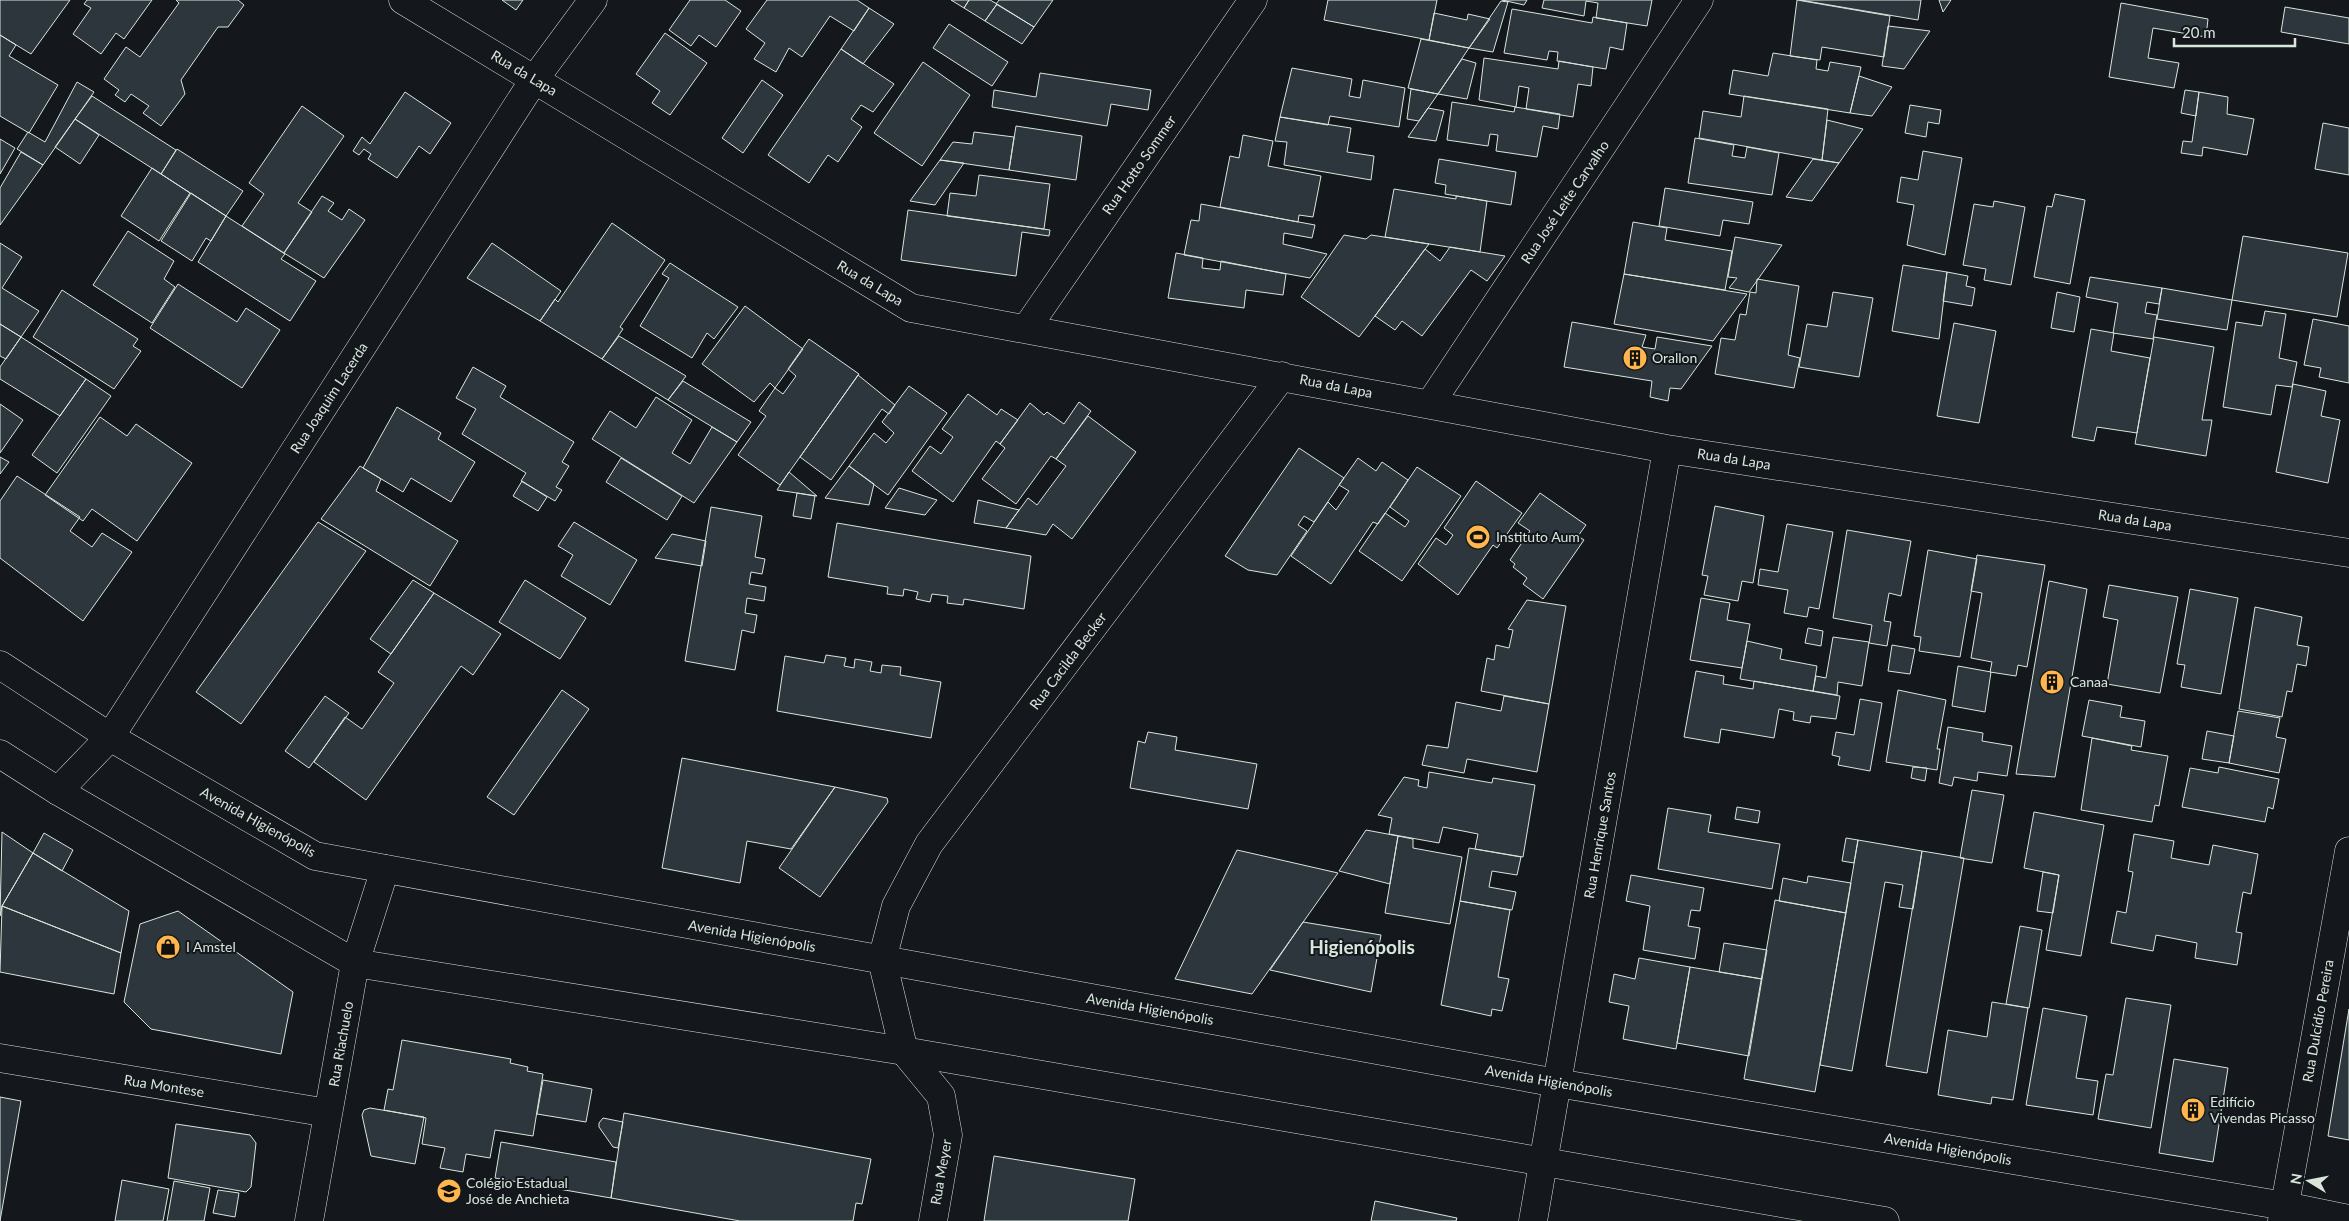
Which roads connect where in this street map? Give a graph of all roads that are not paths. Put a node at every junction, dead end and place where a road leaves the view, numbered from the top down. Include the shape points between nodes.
1 (403, 0) edge
2 (593, 0) edge
3 (1253, 0) edge
4 (1699, 0) edge
5 (534, 80) junction
6 (1026, 329) junction
7 (1282, 376) junction
8 (1430, 404) junction
9 (1667, 449) junction
10 (2349, 553) edge
11 (0, 665) edge
12 (110, 736) junction
13 (0, 754) edge
14 (58, 791) junction
15 (2349, 851) edge
16 (385, 869) junction
17 (882, 960) junction
18 (355, 963) junction
19 (904, 1051) junction
20 (0, 1058) edge
21 (1557, 1083) junction
22 (328, 1113) junction
23 (1544, 1161) junction
24 (2284, 1213) edge
25 (2349, 1219) edge
26 (309, 1221) edge
27 (933, 1221) edge
28 (1532, 1221) edge
29 (1885, 1221) edge

1 - 5 street, Rua da Lapa
2 - 5 street, Rua Joaquim Lacerda
3 - 6 street, Rua Hotto Sommer
4 - 8 street, Rua José Leite Carvalho
5 - 6 street, Rua da Lapa via 912,308
5 - 12 street, Rua Joaquim Lacerda
6 - 7 street, Rua da Lapa
7 - 8 street, Rua da Lapa
7 - 17 street, Rua Cacilda Becker via 929,844 896,906
8 - 9 street, Rua da Lapa
9 - 10 street, Rua da Lapa
9 - 21 street, Rua Henrique Santos
11 - 12 street, Avenida Higienópolis
12 - 14 street, Rua Joaquim Lacerda
12 - 16 street, Avenida Higienópolis via 316,856
13 - 14 street
14 - 18 street
15 - 24 street, Rua Dulcídio Pereira
16 - 17 street, Avenida Higienópolis
16 - 18 street, Rua Riachuelo
17 - 19 street, Rua Meyer
17 - 21 street, Avenida Higienópolis
18 - 19 street
18 - 22 street, Rua Riachuelo
19 - 23 street
19 - 27 street, Rua Meyer via 941,1096 948,1135
20 - 22 street, Rua Montese
21 - 23 street, Rua Henrique Santos
21 - 24 street, Avenida Higienópolis
22 - 26 street, Rua Riachuelo
23 - 28 street, Rua Henrique Santos
23 - 29 street
24 - 25 street, Avenida Higienópolis

